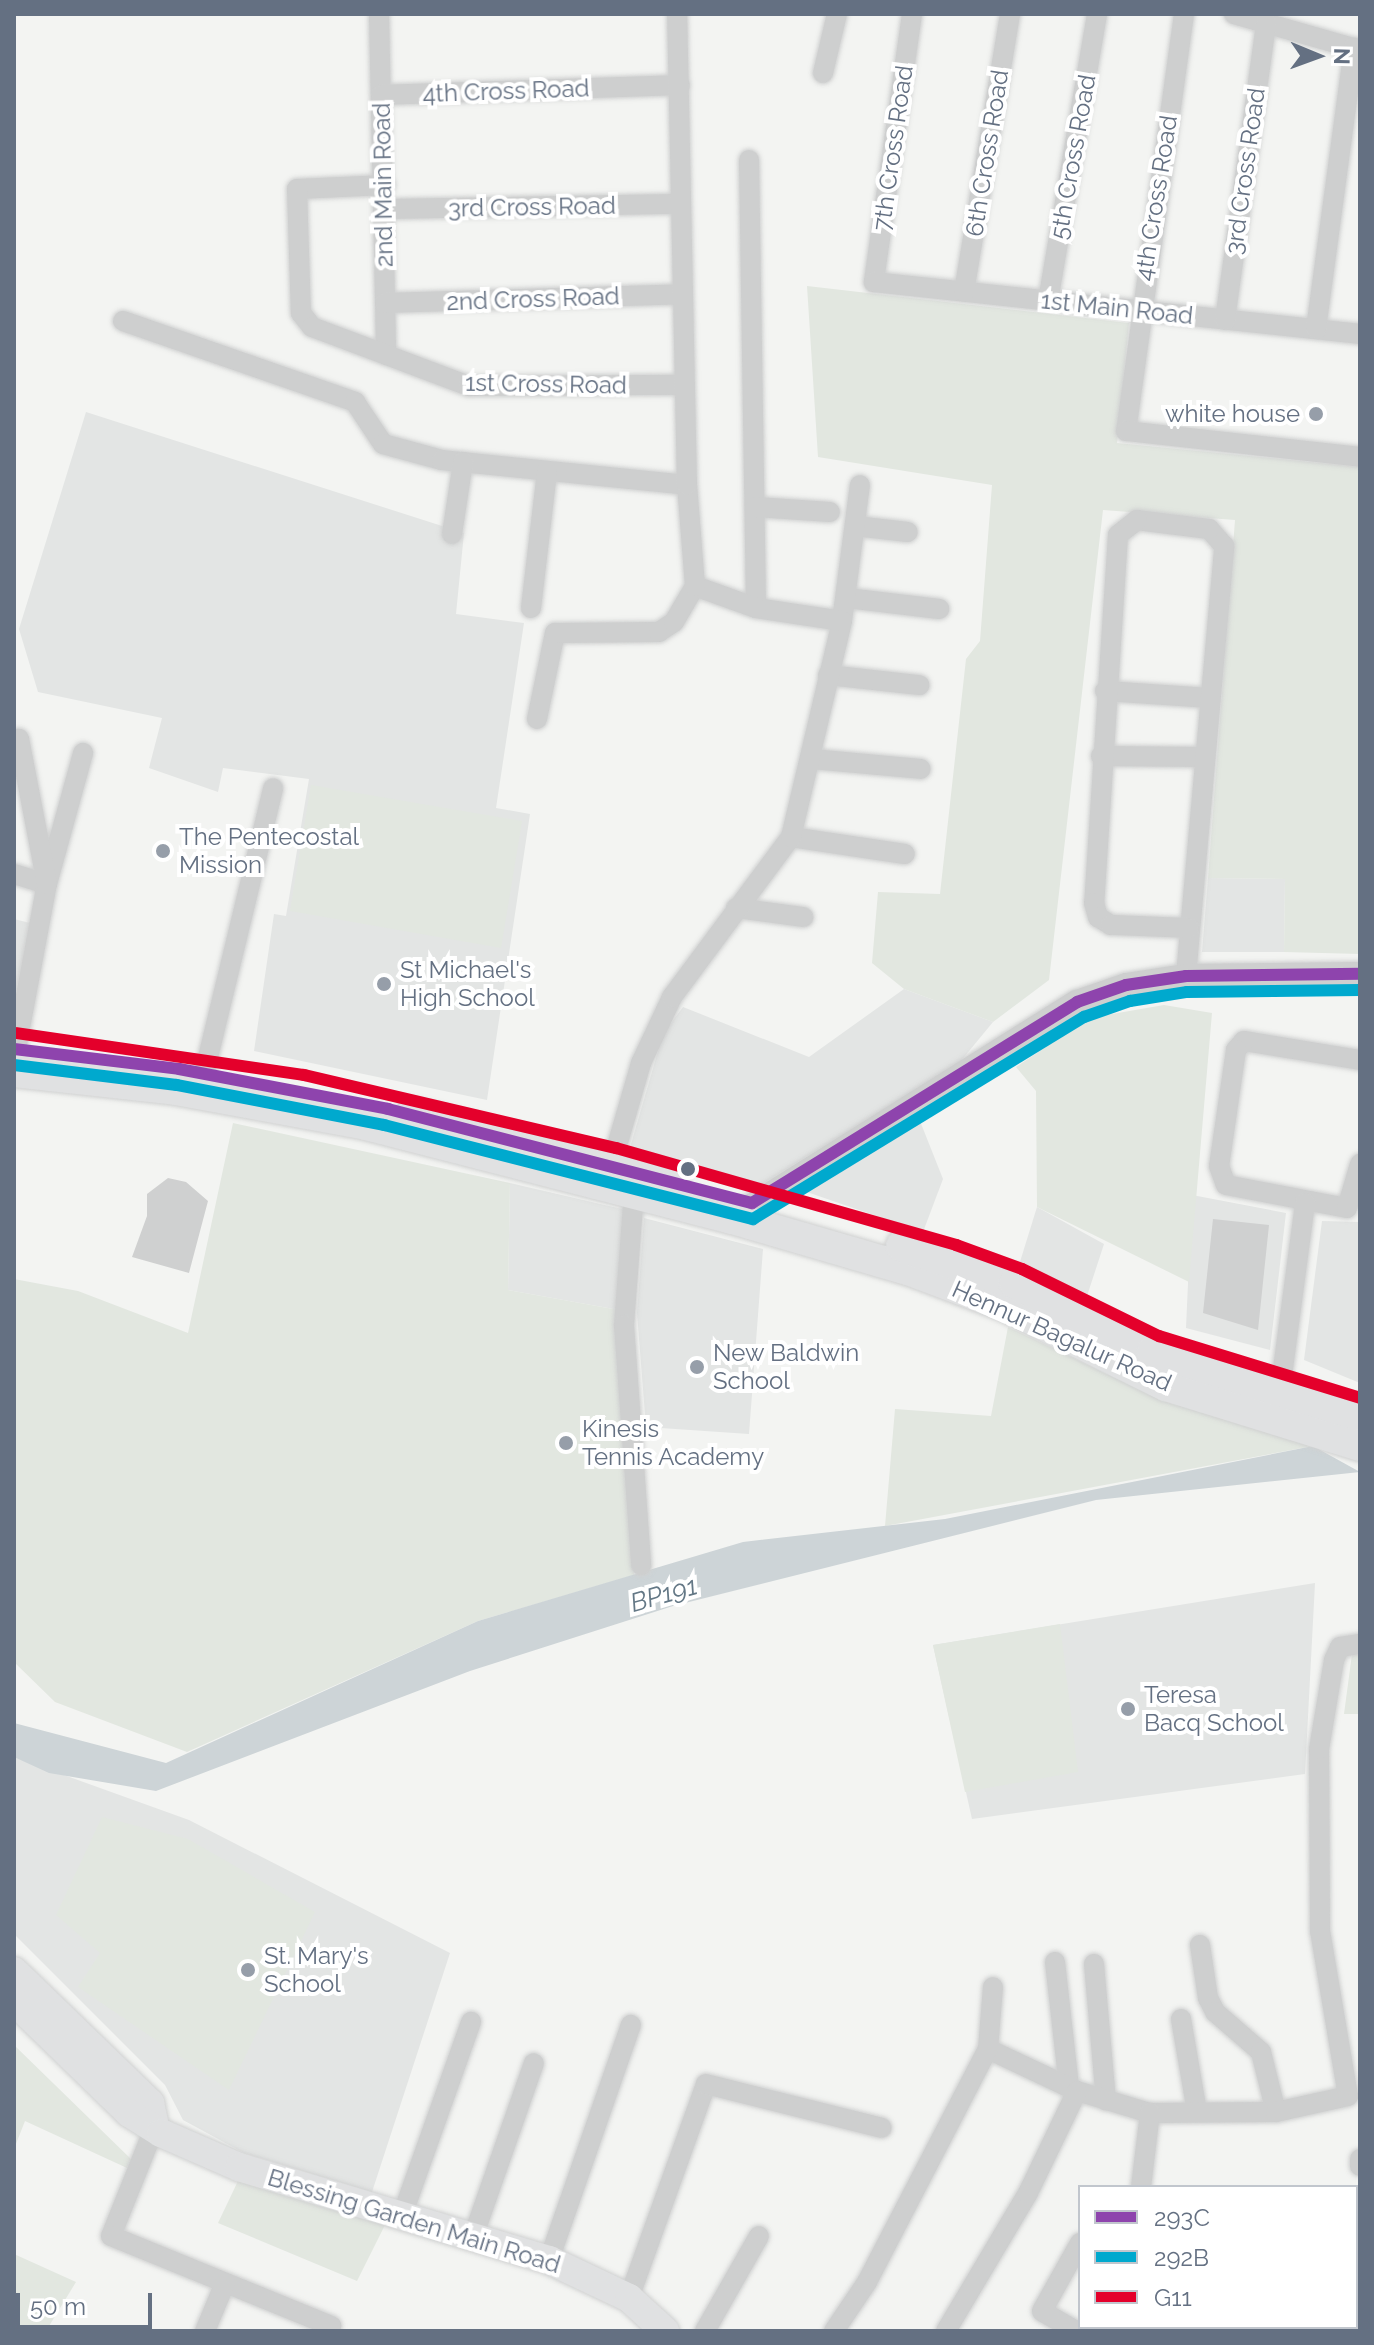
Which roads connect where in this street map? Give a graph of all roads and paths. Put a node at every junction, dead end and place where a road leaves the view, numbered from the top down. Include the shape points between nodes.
1 (379, 14) edge
2 (677, 14) edge
3 (837, 14) edge
4 (912, 14) edge
5 (1010, 14) edge
6 (1097, 14) edge
7 (1184, 14) edge
8 (1234, 14) edge
9 (1266, 23) junction
10 (1357, 49) edge
11 (823, 73) dead end
12 (680, 85) junction
13 (381, 95) junction
14 (749, 160) dead end
15 (385, 185) junction
16 (681, 204) junction
17 (383, 209) junction
18 (874, 282) joint
19 (964, 292) junction
20 (682, 294) junction
21 (1048, 301) junction
22 (385, 303) junction
23 (1138, 310) junction
24 (1225, 320) junction
25 (123, 321) dead end
26 (1316, 329) junction
27 (1360, 334) edge
28 (386, 355) junction
29 (684, 385) junction
30 (1360, 457) edge
31 (463, 462) junction
32 (547, 471) junction
33 (687, 485) junction
34 (860, 485) dead end
35 (756, 507) junction
36 (830, 512) dead end
37 (855, 526) junction
38 (908, 532) dead end
39 (452, 534) dead end
40 (695, 586) junction
41 (847, 598) junction
42 (531, 608) dead end
43 (756, 608) junction
44 (939, 609) dead end
45 (842, 621) junction
46 (828, 675) junction
47 (919, 685) dead end
48 (1105, 691) junction
49 (1210, 698) junction
50 (537, 719) dead end
51 (19, 739) dead end
52 (83, 753) dead end
53 (1101, 756) junction
54 (1204, 757) junction
55 (812, 759) junction
56 (921, 769) dead end
57 (273, 788) dead end
58 (791, 837) junction
59 (905, 854) dead end
60 (14, 874) edge
61 (47, 884) junction
62 (736, 908) junction
63 (803, 917) dead end
64 (1189, 928) junction
65 (1360, 974) edge
66 (1186, 976) junction
67 (15, 1056) edge
68 (1360, 1060) edge
69 (204, 1074) junction
70 (612, 1163) junction
71 (1360, 1164) edge
72 (634, 1192) junction
73 (1305, 1203) junction
74 (742, 1211) junction
75 (1280, 1391) junction
76 (1360, 1415) edge
77 (1360, 1445) edge
78 (641, 1565) dead end
79 (1360, 1644) edge
80 (1200, 1945) dead end
81 (1055, 1962) dead end
82 (1094, 1964) dead end
83 (14, 1971) edge
84 (993, 1987) dead end
85 (14, 2001) edge
86 (1181, 2019) dead end
87 (471, 2022) dead end
88 (631, 2025) dead end
89 (988, 2049) junction
90 (534, 2063) dead end
91 (1073, 2088) junction
92 (1354, 2097) edge
93 (1106, 2100) junction
94 (1197, 2112) junction
95 (1276, 2112) junction
96 (1150, 2113) junction
97 (155, 2126) junction
98 (882, 2128) dead end
99 (1360, 2159) edge
100 (1360, 2166) edge
101 (1141, 2185) edge
102 (403, 2213) junction
103 (759, 2236) dead end
104 (473, 2237) junction
105 (1078, 2247) edge
106 (549, 2260) junction
107 (225, 2283) junction
108 (629, 2298) junction
109 (331, 2326) dead end
110 (205, 2331) edge
111 (665, 2331) edge
112 (705, 2331) edge
113 (834, 2331) edge
114 (946, 2331) edge
115 (1076, 2331) edge

1 - 13 street, 2nd Main Road
2 - 12 street
3 - 11 street
4 - 18 street, 7th Cross Road
5 - 19 street, 6th Cross Road
6 - 21 street, 5th Cross Road
7 - 23 street, 4th Cross Road
8 - 9 street
9 - 10 street
9 - 24 street, 3rd Cross Road
10 - 26 street
12 - 13 street, 4th Cross Road
12 - 16 street
13 - 15 street, 2nd Main Road
14 - 35 street
15 - 17 street, 2nd Main Road
15 - 28 street, 1st Cross Road via 297,189 301,313 312,327
16 - 17 street, 3rd Cross Road
16 - 20 street
17 - 22 street, 2nd Main Road
18 - 19 street, 1st Main Road
19 - 21 street, 1st Main Road
20 - 22 street, 2nd Cross Road
20 - 29 street
21 - 23 street, 1st Main Road
22 - 28 street, 2nd Main Road
23 - 24 street, 1st Main Road
23 - 30 street, 4th Cross Road via 1126,431
24 - 26 street, 1st Main Road
25 - 31 street via 327,390 355,402 383,444
26 - 27 street, 1st Main Road
28 - 29 street, 1st Cross Road via 469,386
29 - 33 street
31 - 32 street
31 - 39 street
32 - 33 street
32 - 42 street
33 - 40 street
34 - 37 street
35 - 36 street
35 - 43 street
37 - 38 street
37 - 41 street
40 - 43 street
40 - 50 street via 674,622 659,632 555,633
41 - 44 street
41 - 45 street
43 - 45 street
45 - 46 street
46 - 47 street
46 - 55 street
48 - 49 street
48 - 49 street via 1118,535 1137,520 1209,529 1223,538
48 - 53 street
49 - 54 street
51 - 61 street
52 - 61 street
53 - 54 street
53 - 64 street via 1095,911 1111,925
54 - 64 street
55 - 56 street
55 - 58 street
57 - 69 street
58 - 59 street
58 - 62 street
60 - 61 street
61 - 67 street
62 - 63 street
62 - 70 street via 672,997 641,1063
64 - 66 street
65 - 66 street
66 - 74 street via 1126,985 1077,1002
67 - 69 main road, Hennur Bagalur Road
67 - 72 main road, Hennur Bagalur Road via 366,1124
68 - 73 street via 1257,1039 1236,1050 1220,1178 1226,1185
69 - 70 main road, Hennur Bagalur Road via 388,1109
70 - 74 main road, Hennur Bagalur Road
71 - 73 street via 1347,1208
72 - 74 main road, Hennur Bagalur Road
72 - 78 street via 624,1325
73 - 75 street
74 - 75 main road, Hennur Bagalur Road via 951,1260 1015,1283 1153,1351
74 - 77 main road, Hennur Bagalur Road via 1004,1305 1166,1385
75 - 76 main road, Hennur Bagalur Road
79 - 92 street via 1340,1647 1334,1660 1319,1749 1320,1931
80 - 95 street via 1211,2005 1261,2052
81 - 91 street
82 - 93 street
83 - 97 main road via 150,2103
84 - 89 street
85 - 97 main road, Blessing Garden Main Road via 129,2113
86 - 94 street
87 - 102 street
88 - 106 street
89 - 91 street
89 - 113 street via 867,2282
90 - 104 street
91 - 93 street
91 - 114 street via 1028,2193
92 - 95 street
93 - 96 street
94 - 95 street
94 - 96 street
96 - 101 street
97 - 102 main road, Blessing Garden Main Road via 239,2167
97 - 107 street via 111,2236
98 - 108 street via 706,2084
99 - 100 street
102 - 104 main road, Blessing Garden Main Road
103 - 112 street
104 - 106 main road, Blessing Garden Main Road
105 - 115 street via 1042,2311
106 - 108 main road, Blessing Garden Main Road
107 - 109 street
107 - 110 street
108 - 111 main road, Blessing Garden Main Road

